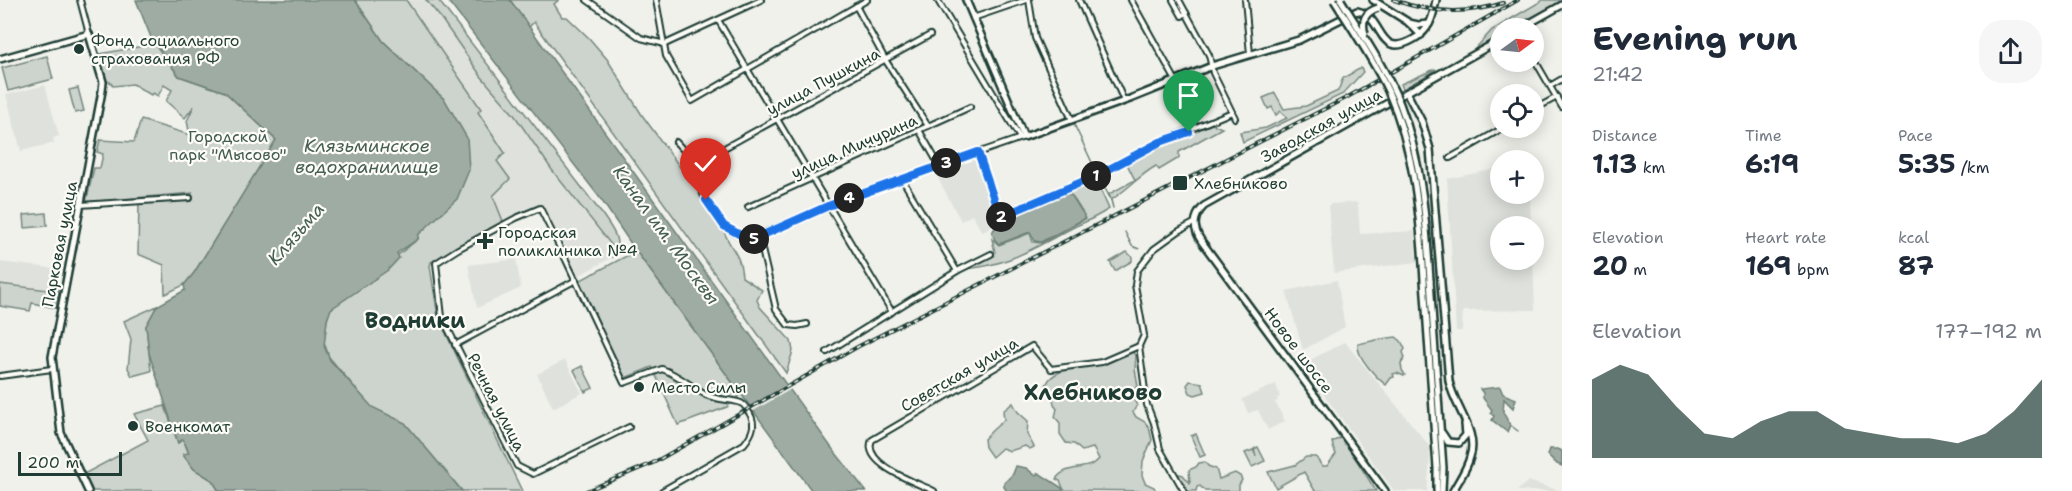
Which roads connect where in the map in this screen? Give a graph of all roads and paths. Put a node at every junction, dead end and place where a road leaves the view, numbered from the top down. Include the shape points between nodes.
1 (80, 0) edge
2 (587, 0) edge
3 (656, 0) edge
4 (761, 0) edge
5 (867, 0) edge
6 (966, 0) edge
7 (1027, 0) edge
8 (1079, 0) edge
9 (1131, 0) edge
10 (1173, 0) edge
11 (1179, 0) edge
12 (1245, 0) edge
13 (1334, 0) edge
14 (1341, 0) edge
15 (1373, 0) edge
16 (1436, 0) edge
17 (938, 1) edge
18 (1562, 5) edge
19 (856, 6) junction
20 (1391, 12) junction
21 (1184, 15) junction
22 (973, 18) junction
23 (1539, 18) edge
24 (718, 20) junction
25 (1408, 22) junction
26 (1430, 23) junction
27 (89, 34) junction
28 (930, 35) dead end
29 (1421, 35) junction
30 (1407, 43) junction
31 (665, 44) junction
32 (1490, 46) edge
33 (1250, 54) junction
34 (1376, 57) junction
35 (0, 59) edge
36 (886, 61) junction
37 (1212, 66) junction
38 (746, 70) junction
39 (1542, 72) edge
40 (1562, 79) edge
41 (1176, 81) junction
42 (1418, 86) junction
43 (1550, 86) junction
44 (1407, 93) junction
45 (1557, 97) junction
46 (1396, 100) junction
47 (1124, 101) junction
48 (1544, 104) edge
49 (1414, 106) junction
50 (970, 107) dead end
51 (1562, 107) edge
52 (1232, 112) junction
53 (1235, 118) dead end
54 (777, 119) junction
55 (1072, 121) junction
56 (928, 126) junction
57 (919, 130) junction
58 (1490, 135) edge
59 (1022, 137) junction
60 (676, 142) dead end
61 (726, 147) dead end
62 (978, 152) junction
63 (1450, 158) dead end
64 (939, 165) junction
65 (812, 178) junction
66 (902, 179) junction
67 (190, 198) dead end
68 (80, 205) junction
69 (828, 206) junction
70 (748, 207) dead end
71 (1194, 223) junction
72 (759, 237) junction
73 (991, 254) dead end
74 (957, 271) junction
75 (576, 280) junction
76 (1427, 280) junction
77 (892, 312) junction
78 (807, 324) dead end
79 (455, 345) junction
80 (1139, 346) junction
81 (826, 352) dead end
82 (52, 369) junction
83 (0, 376) edge
84 (1439, 414) junction
85 (1464, 419) junction
86 (629, 427) dead end
87 (88, 491) edge
88 (662, 491) edge
89 (934, 491) edge
90 (1184, 491) edge
91 (1385, 491) edge
92 (1437, 491) edge
93 (1442, 491) edge
94 (1453, 491) edge

1 - 27 street, Парковая улица
2 - 31 street via 641,38
3 - 31 street
4 - 24 street
5 - 19 street
6 - 22 street
7 - 22 street
7 - 55 street via 1035,38
8 - 47 street
9 - 41 street
10 - 21 street
11 - 21 street
12 - 33 street
13 - 76 street, bridge via 1377,68 1404,135 1418,200
14 - 34 street, bridge
15 - 20 street
16 - 26 street
17 - 59 street
18 - 23 street
19 - 36 street
19 - 38 street
20 - 25 street
20 - 34 street, bridge via 1377,8 1369,12 1363,23
21 - 37 street
22 - 59 street
24 - 31 street
24 - 38 street
25 - 26 street
25 - 29 street
25 - 30 street via 1411,34
26 - 29 street
27 - 35 street
27 - 68 street, Парковая улица via 103,86
28 - 36 street, улица Пушкина
29 - 30 street
30 - 33 street via 1391,44 1361,11 1299,40
31 - 38 street via 666,56 692,101
32 - 42 street, Заводская улица
33 - 37 street
34 - 76 street, bridge via 1399,104 1414,148 1424,199
36 - 54 street, улица Пушкина
36 - 56 street
37 - 41 street
37 - 52 street
38 - 54 street
39 - 43 street
40 - 43 street
41 - 47 street
42 - 44 street, Заводская улица
42 - 49 street
43 - 45 street
44 - 46 street, Заводская улица
44 - 49 street
45 - 48 street
45 - 51 street
46 - 49 street via 1406,99
46 - 71 street, Заводская улица via 1204,206
47 - 55 street
49 - 85 street via 1425,130 1432,163 1449,381
50 - 56 street, улица Мичурина
52 - 53 street
52 - 62 street via 1000,217
54 - 61 street, улица Пушкина
54 - 65 street
55 - 59 street
56 - 57 street, улица Мичурина
57 - 64 street
57 - 65 street, улица Мичурина
58 - 63 street
59 - 62 street
60 - 72 street via 697,166 704,197 720,221 746,238
62 - 64 street
64 - 66 street
65 - 69 street
65 - 70 street, улица Мичурина
66 - 69 street
66 - 74 street
67 - 68 street
68 - 82 street, Парковая улица
69 - 72 street
69 - 77 street
71 - 80 street via 1154,249 1137,271 1135,285 1144,335
71 - 91 street, Новое шоссе via 1202,242
72 - 78 street via 776,309 788,325
73 - 74 street
74 - 77 street
75 - 79 street
75 - 79 street, Речная улица via 541,209 458,249 436,263 440,311
75 - 88 street via 624,383 666,370 718,400 739,402 752,417 752,433 740,447
76 - 84 street
76 - 92 street
77 - 81 street
79 - 86 street, Речная улица via 517,466 533,474
80 - 89 street, Советская улица via 1102,362 1051,369 1032,345 870,443 873,457 884,466
80 - 90 street via 1147,408 1160,449
82 - 83 street
82 - 87 street, Парковая улица via 61,433
84 - 85 street via 1444,437 1454,444 1464,438
84 - 93 street
85 - 94 street via 1472,437 1472,449

